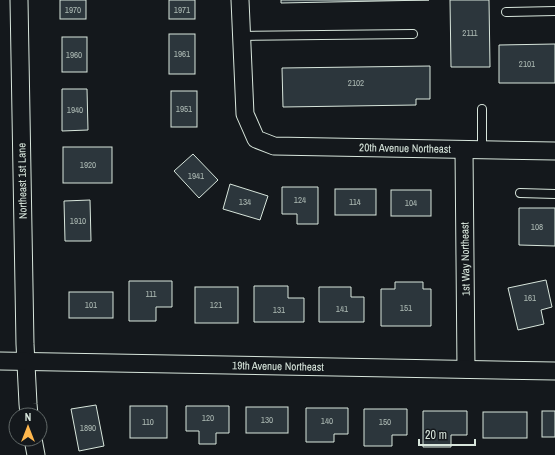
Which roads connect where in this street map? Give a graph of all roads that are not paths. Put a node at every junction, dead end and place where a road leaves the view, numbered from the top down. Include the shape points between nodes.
1 (19, 0) edge
2 (240, 0) edge
3 (555, 11) edge
4 (506, 12) dead end
5 (413, 34) dead end
6 (241, 36) junction
7 (482, 108) dead end
8 (464, 150) junction
9 (482, 150) junction
10 (555, 151) edge
11 (520, 193) dead end
12 (555, 194) edge
13 (0, 361) edge
14 (26, 361) junction
15 (466, 369) junction
16 (555, 371) edge
17 (29, 407) edge

1 - 14 street, Northeast 1st Lane
2 - 6 street
3 - 4 lane
5 - 6 lane
6 - 8 street, 20th Avenue Northeast via 245,114 256,139 274,146
7 - 9 lane
8 - 9 street, 20th Avenue Northeast
8 - 15 street, 1st Way Northeast
9 - 10 street, 20th Avenue Northeast
11 - 12 lane
13 - 14 street, 19th Avenue Northeast
14 - 15 street, 19th Avenue Northeast
14 - 17 street, Northeast 1st Lane
15 - 16 street, 19th Avenue Northeast

